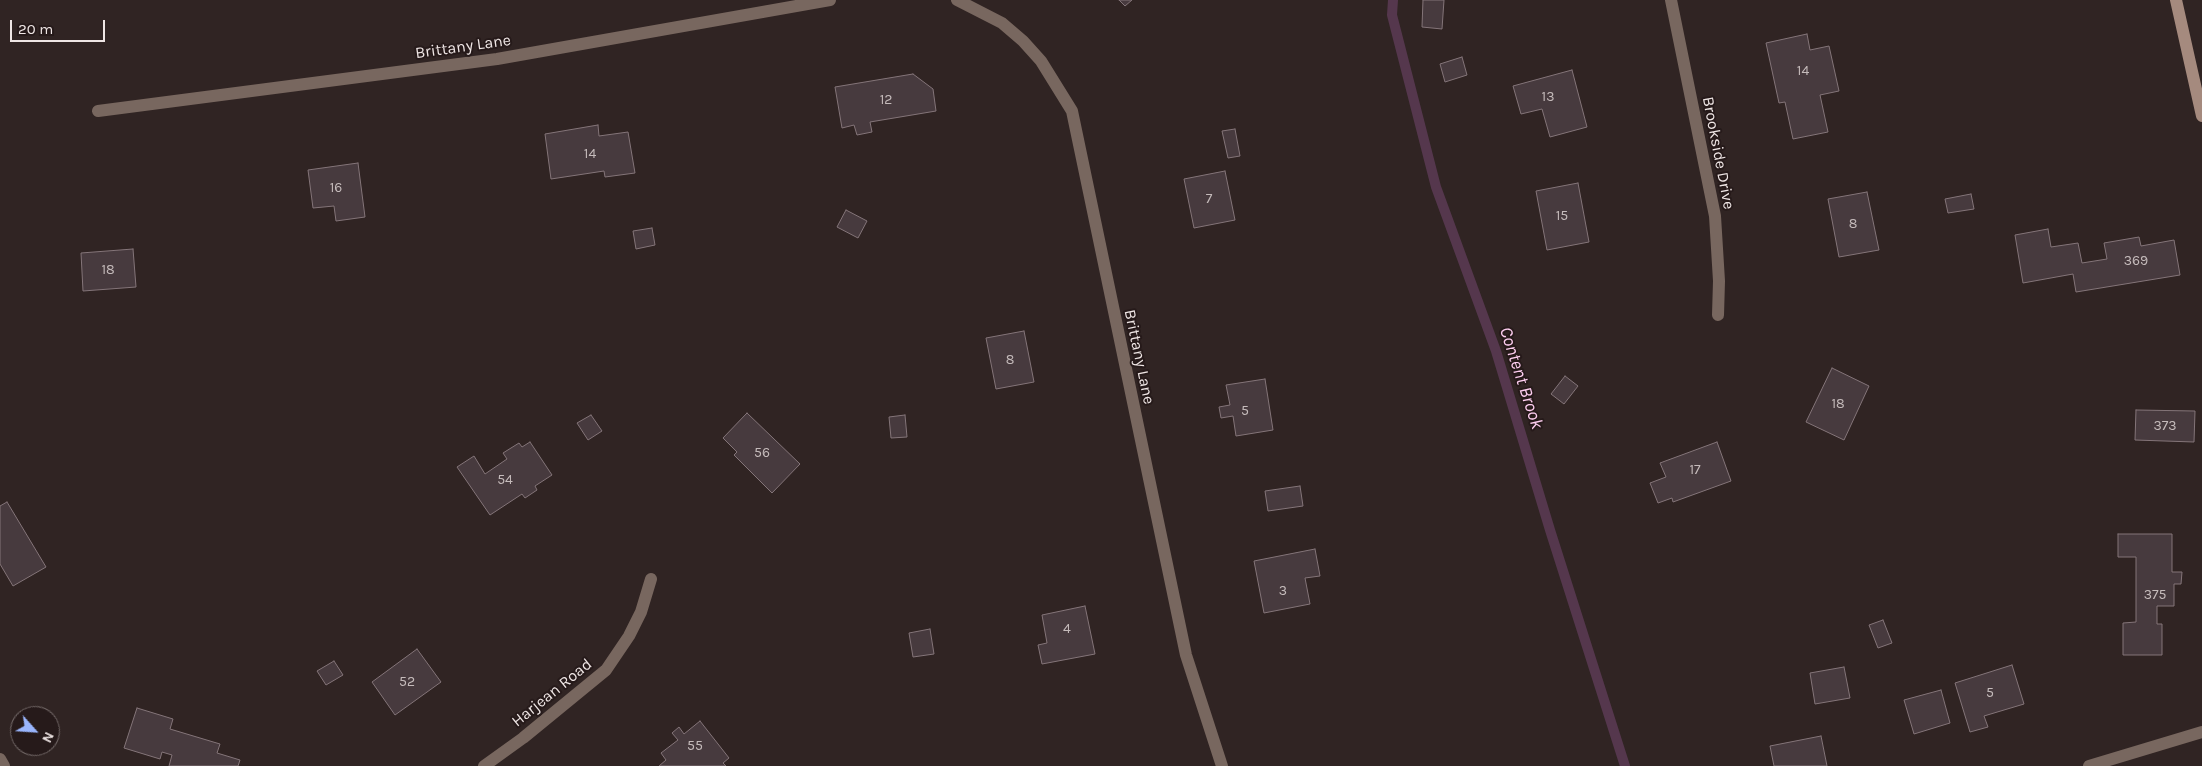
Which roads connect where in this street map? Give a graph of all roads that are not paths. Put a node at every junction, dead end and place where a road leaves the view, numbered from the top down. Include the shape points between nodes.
1 (830, 0) edge
2 (957, 0) edge
3 (1671, 0) edge
4 (2176, 0) edge
5 (98, 112) dead end
6 (2202, 116) edge
7 (1718, 315) dead end
8 (651, 580) dead end
9 (2202, 732) edge
10 (0, 759) edge
11 (4, 766) edge
12 (484, 766) edge
13 (1222, 766) edge
14 (2089, 766) edge

1 - 5 street, Brittany Lane via 497,59
2 - 13 street, Brittany Lane via 1002,23 1023,41 1041,61 1072,111 1186,655
3 - 7 street, Brookside Drive via 1714,216
4 - 6 main road
8 - 12 street, Harjean Road via 629,636 606,670
9 - 14 street
10 - 11 street

